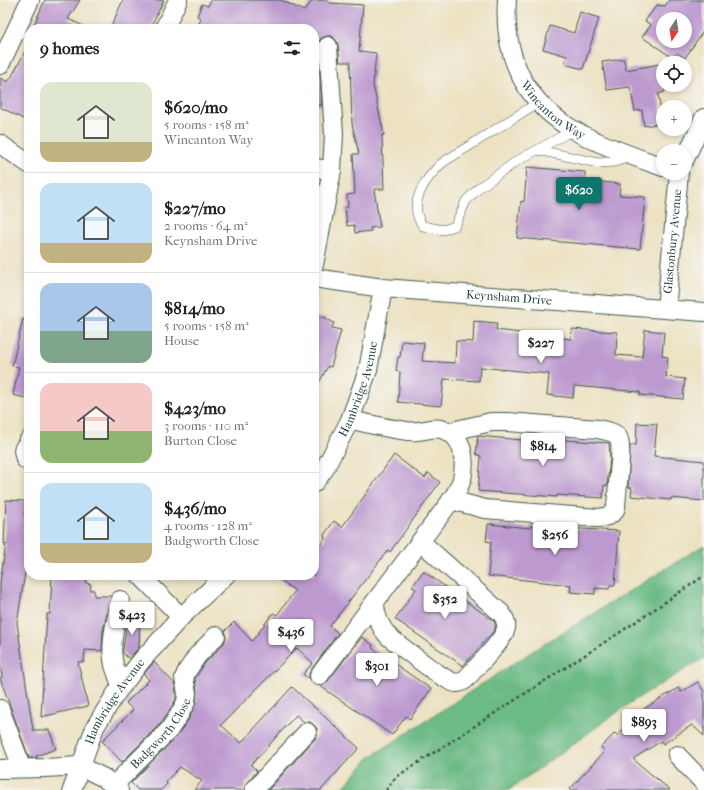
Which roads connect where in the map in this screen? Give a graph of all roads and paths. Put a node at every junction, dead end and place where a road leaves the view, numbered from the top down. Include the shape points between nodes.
1 (30, 0) edge
2 (178, 0) edge
3 (507, 0) edge
4 (166, 24) edge
5 (328, 46) dead end
6 (0, 65) edge
7 (539, 102) junction
8 (704, 118) edge
9 (572, 130) junction
10 (0, 144) edge
11 (690, 144) edge
12 (538, 150) junction
13 (632, 156) junction
14 (24, 161) edge
15 (656, 163) edge
16 (319, 169) edge
17 (332, 170) junction
18 (675, 180) edge
19 (319, 238) edge
20 (319, 279) edge
21 (383, 288) junction
22 (666, 309) junction
23 (704, 312) edge
24 (350, 420) junction
25 (448, 432) junction
26 (319, 476) edge
27 (451, 500) junction
28 (420, 542) junction
29 (704, 576) edge
30 (145, 580) edge
31 (221, 580) edge
32 (120, 600) dead end
33 (374, 603) junction
34 (181, 617) junction
35 (216, 636) dead end
36 (319, 676) dead end
37 (121, 686) junction
38 (0, 709) edge
39 (307, 732) dead end
40 (677, 755) dead end
41 (80, 766) junction
42 (20, 768) junction
43 (0, 769) edge
44 (704, 783) edge
45 (117, 787) edge
46 (72, 790) edge
47 (254, 790) edge
48 (386, 790) edge

1 - 6 street
2 - 4 street
3 - 7 street, Wincanton Way via 506,21 511,54 524,84
5 - 17 street via 334,134
7 - 9 street, Wincanton Way via 551,115
7 - 12 lane via 442,163 429,176 419,195 417,215 422,226 443,230 455,226 466,201 476,190
8 - 11 street, Glastonbury Avenue
9 - 12 lane
9 - 13 street, Wincanton Way
10 - 14 street
12 - 13 lane via 598,163 615,162
13 - 15 street, Wincanton Way
16 - 17 street
17 - 19 street
18 - 22 street, Glastonbury Avenue
20 - 21 street, Keynsham Drive
21 - 22 street, Keynsham Drive
21 - 24 street, Hambridge Avenue via 368,370
22 - 23 street, Keynsham Drive
24 - 25 street via 400,430 433,428
24 - 26 street, Hambridge Avenue
25 - 27 street via 456,437 461,445 464,458 462,480
25 - 27 street via 492,422 598,429 617,435 621,449 616,508 607,517 485,509
27 - 28 street
28 - 33 street
28 - 33 street via 501,613 506,623 501,639 465,680 456,682 444,677 389,637 378,621
29 - 48 path via 396,777
30 - 34 street
31 - 34 street, Hambridge Avenue
32 - 37 street via 112,652
33 - 36 street
34 - 37 street, Hambridge Avenue
35 - 45 street, Badgworth Close via 187,671 184,678 186,702 179,715 169,730
37 - 41 street, Hambridge Avenue via 94,727
38 - 42 street
39 - 47 street
40 - 44 street
41 - 42 street
41 - 45 street
41 - 46 street, Hambridge Avenue
42 - 43 street

